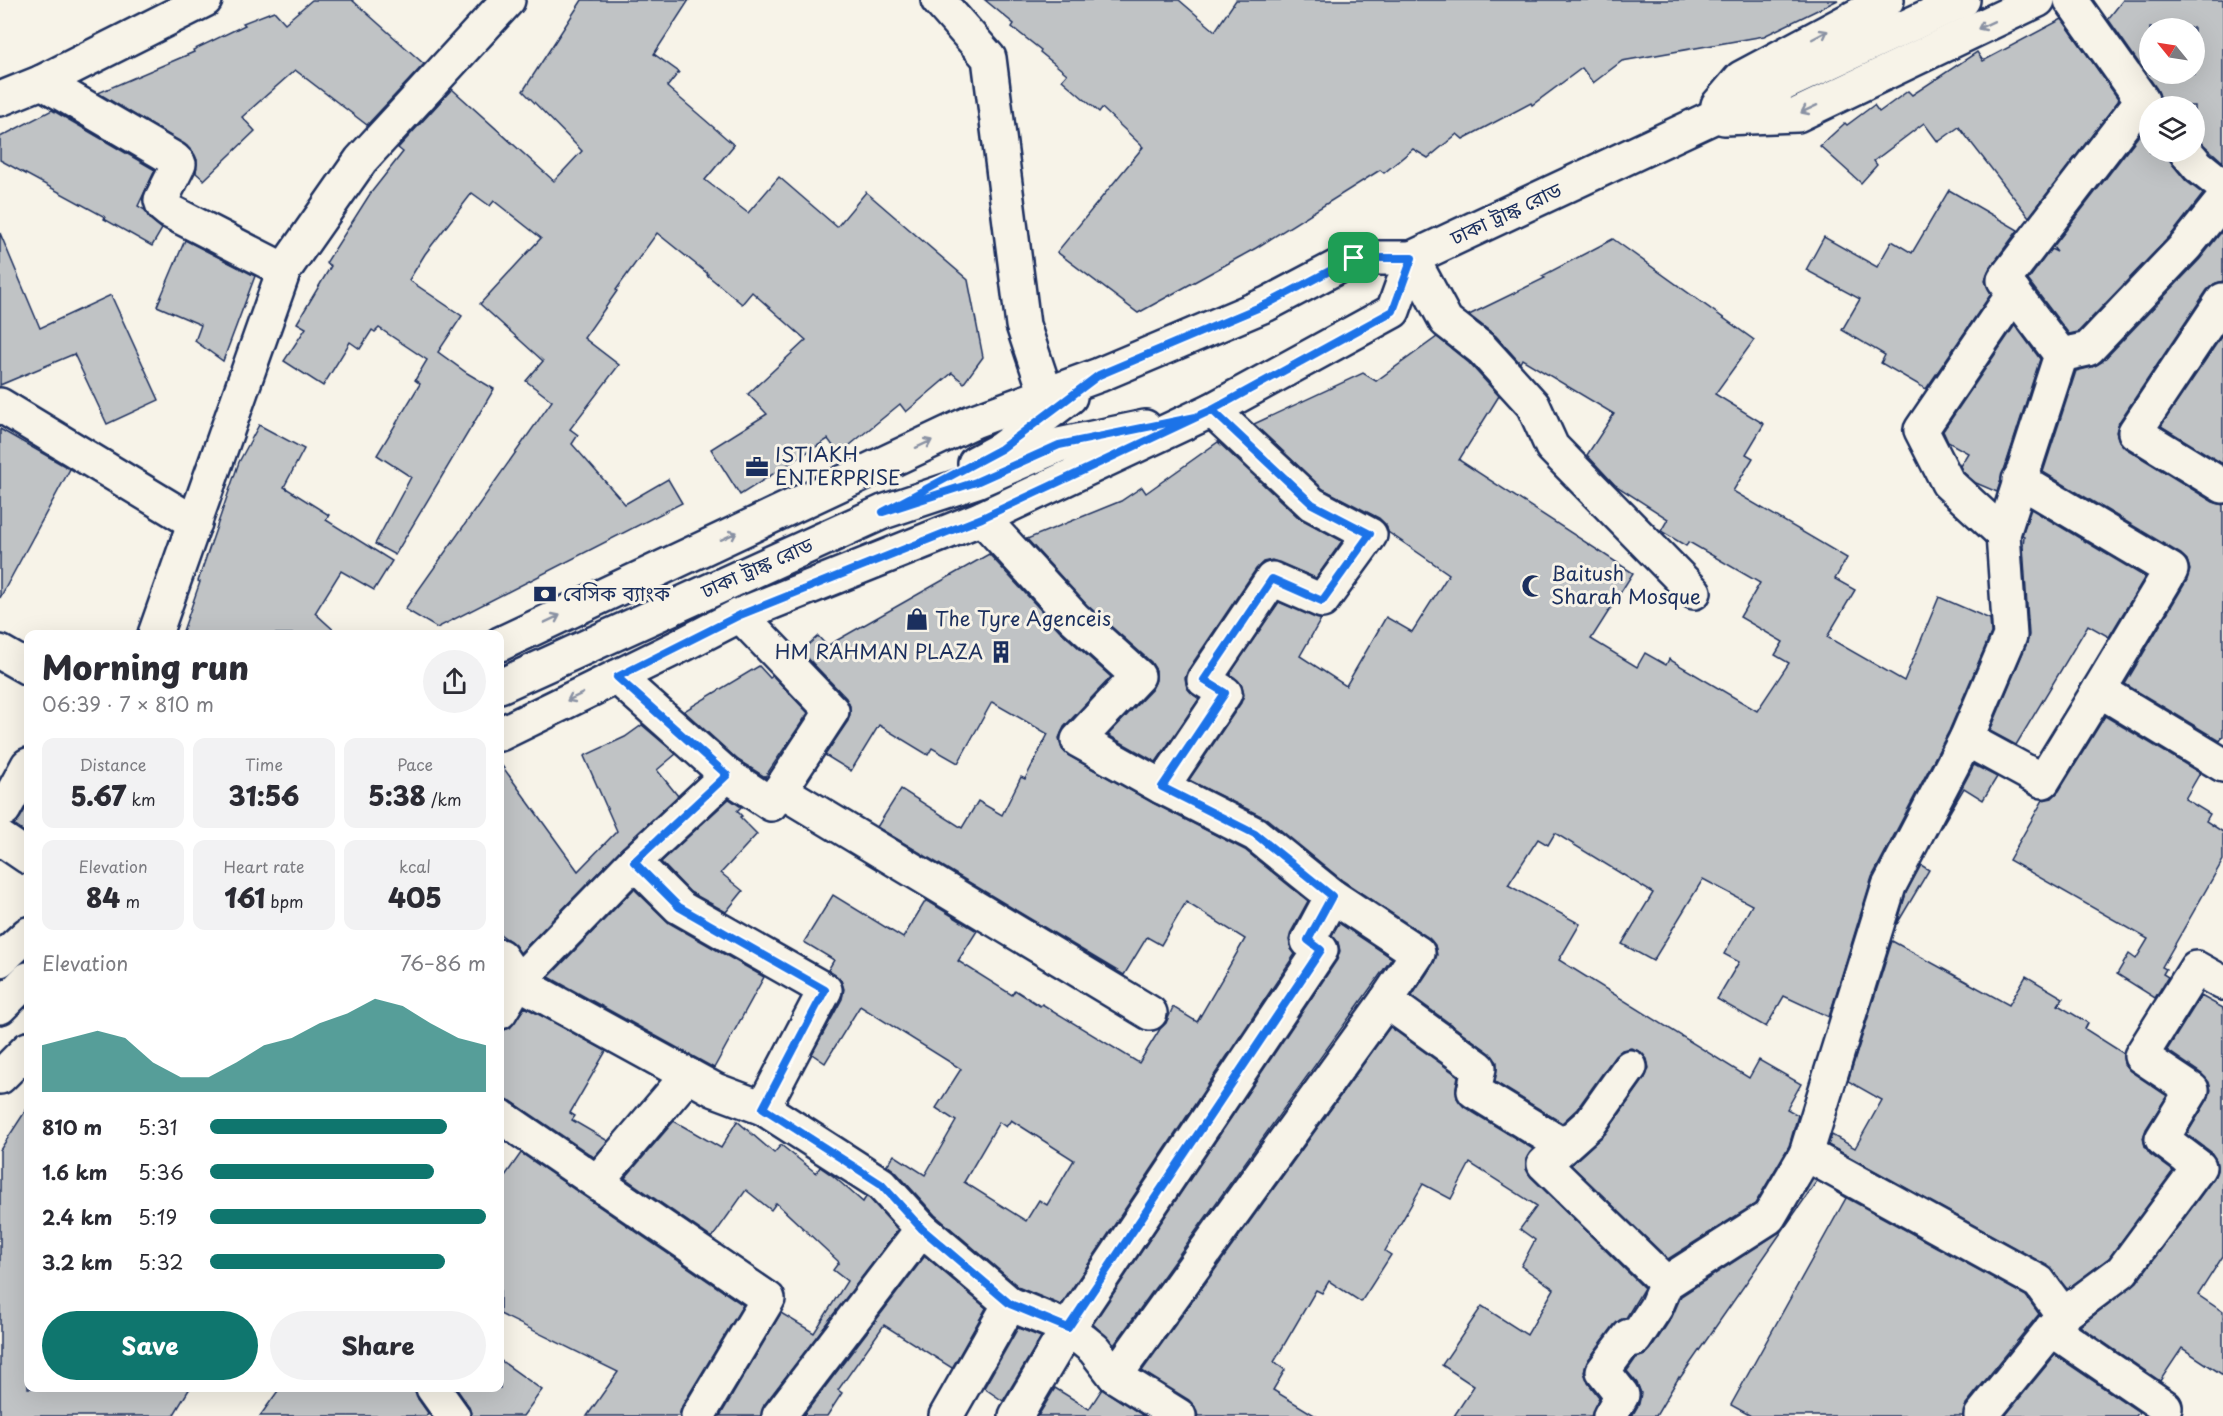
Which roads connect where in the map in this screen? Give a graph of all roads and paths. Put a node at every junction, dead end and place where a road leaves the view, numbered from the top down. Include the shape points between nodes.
1 (205, 0) edge
2 (508, 0) edge
3 (938, 0) edge
4 (1887, 0) edge
5 (1963, 0) edge
6 (2038, 0) edge
7 (2071, 0) edge
8 (42, 82) junction
9 (2140, 96) edge
10 (0, 99) edge
11 (2139, 113) edge
12 (1707, 118) junction
13 (2195, 162) edge
14 (2223, 186) edge
15 (2223, 200) edge
16 (1412, 258) junction
17 (284, 270) junction
18 (2014, 293) junction
19 (2223, 300) edge
20 (2061, 355) junction
21 (1099, 375) junction
22 (1046, 394) junction
23 (0, 405) edge
24 (1204, 413) junction
25 (2019, 480) junction
26 (2223, 486) edge
27 (869, 518) junction
28 (982, 518) junction
29 (195, 523) junction
30 (2003, 534) junction
31 (1695, 592) dead end
32 (740, 615) junction
33 (156, 630) edge
34 (504, 642) edge
35 (0, 652) edge
36 (24, 666) edge
37 (617, 677) junction
38 (504, 684) edge
39 (2099, 690) junction
40 (504, 732) edge
41 (1966, 739) junction
42 (2223, 765) edge
43 (24, 772) edge
44 (727, 775) junction
45 (1162, 787) junction
46 (780, 790) junction
47 (0, 810) edge
48 (0, 838) edge
49 (24, 854) edge
50 (634, 862) junction
51 (1332, 896) junction
52 (24, 938) edge
53 (0, 960) edge
54 (504, 962) edge
55 (518, 982) junction
56 (24, 983) edge
57 (2223, 983) edge
58 (1386, 1000) junction
59 (504, 1005) edge
60 (0, 1007) edge
61 (1150, 1013) dead end
62 (24, 1053) edge
63 (1630, 1067) dead end
64 (687, 1075) junction
65 (0, 1077) edge
66 (763, 1108) junction
67 (504, 1119) edge
68 (1564, 1146) junction
69 (1806, 1154) junction
70 (597, 1182) junction
71 (922, 1229) junction
72 (1666, 1283) junction
73 (1010, 1304) junction
74 (2057, 1322) junction
75 (1068, 1328) junction
76 (1115, 1376) junction
77 (436, 1392) edge
78 (2165, 1407) dead end
79 (453, 1416) edge
80 (698, 1416) edge
81 (779, 1416) edge
82 (946, 1416) edge
83 (1017, 1416) edge
84 (1179, 1416) edge
85 (1610, 1416) edge
86 (1982, 1416) edge

1 - 8 street
2 - 17 street via 361,160
3 - 22 street via 989,58 1023,325
12 -> 4 street via 1741,78
5 - 12 street, ঢাকা ট্রাঙ্ক রোড
6 -> 12 street via 1797,115
7 - 9 street
8 - 10 street
8 - 17 street via 179,164 161,200 163,206
11 - 18 street via 2004,280
12 - 16 street, ঢাকা ট্রাঙ্ক রোড
13 - 14 street
15 - 20 street via 2186,246 2088,349
16 - 21 street via 1354,258 1267,304
16 - 24 street, ঢাকা ট্রাঙ্ক রোড via 1393,311
16 - 31 street via 1446,321 1482,349 1533,405 1552,447
17 - 29 street
18 - 20 street
18 - 30 street via 1921,429 1948,483
19 - 26 street via 2135,432
20 - 25 street
21 - 22 street
21 - 27 street, ঢাকা ট্রাঙ্ক রোড via 1001,449
34 -> 22 street via 974,421
23 - 29 street
24 - 27 street, ঢাকা ট্রাঙ্ক রোড via 1059,445 976,482
24 - 28 street, ঢাকা ট্রাঙ্ক রোড
24 - 45 street via 1312,504 1370,534 1322,601 1272,579 1204,680 1225,693
25 - 30 street
25 - 39 street via 2171,570
27 - 38 street, ঢাকা ট্রাঙ্ক রোড
28 - 32 street, ঢাকা ট্রাঙ্ক রোড
28 - 45 street via 1074,618 1138,676 1078,740
29 - 33 street
30 - 41 street via 2010,636
32 - 37 street, ঢাকা ট্রাঙ্ক রোড
32 - 46 street via 832,711
35 - 36 street
37 -> 40 street, ঢাকা ট্রাঙ্ক রোড
37 - 44 street
39 - 41 street via 2043,781
39 - 42 street
41 - 69 street via 1888,886
43 - 47 street
44 - 46 street via 771,804
44 - 50 street
45 - 51 street via 1255,834
46 - 61 street
48 - 49 street
50 - 55 street
50 - 66 street via 679,907 825,990
51 - 58 street via 1418,953
51 - 75 street via 1308,940 1321,950
52 - 53 street
54 - 55 street
55 - 59 street
55 - 64 street
56 - 60 street
57 - 74 street via 2196,968 2141,1056 2192,1090 2162,1139 2199,1167 2122,1271
58 - 68 street via 1479,1068 1474,1090
58 - 76 street
62 - 65 street
63 - 68 street via 1591,1122
64 - 66 street
64 - 70 street
66 - 71 street via 881,1184
67 - 70 street
68 - 72 street via 1544,1164
69 - 72 street via 1768,1217
69 - 74 street via 2038,1282
70 - 80 street via 768,1299
71 - 73 street
71 - 81 street
72 - 85 street via 1635,1339 1629,1336 1603,1371 1622,1395
73 - 75 street
73 - 82 street
74 - 78 street
74 - 86 street
75 - 76 street via 1094,1349
75 - 83 street
76 - 84 street
77 - 79 street

